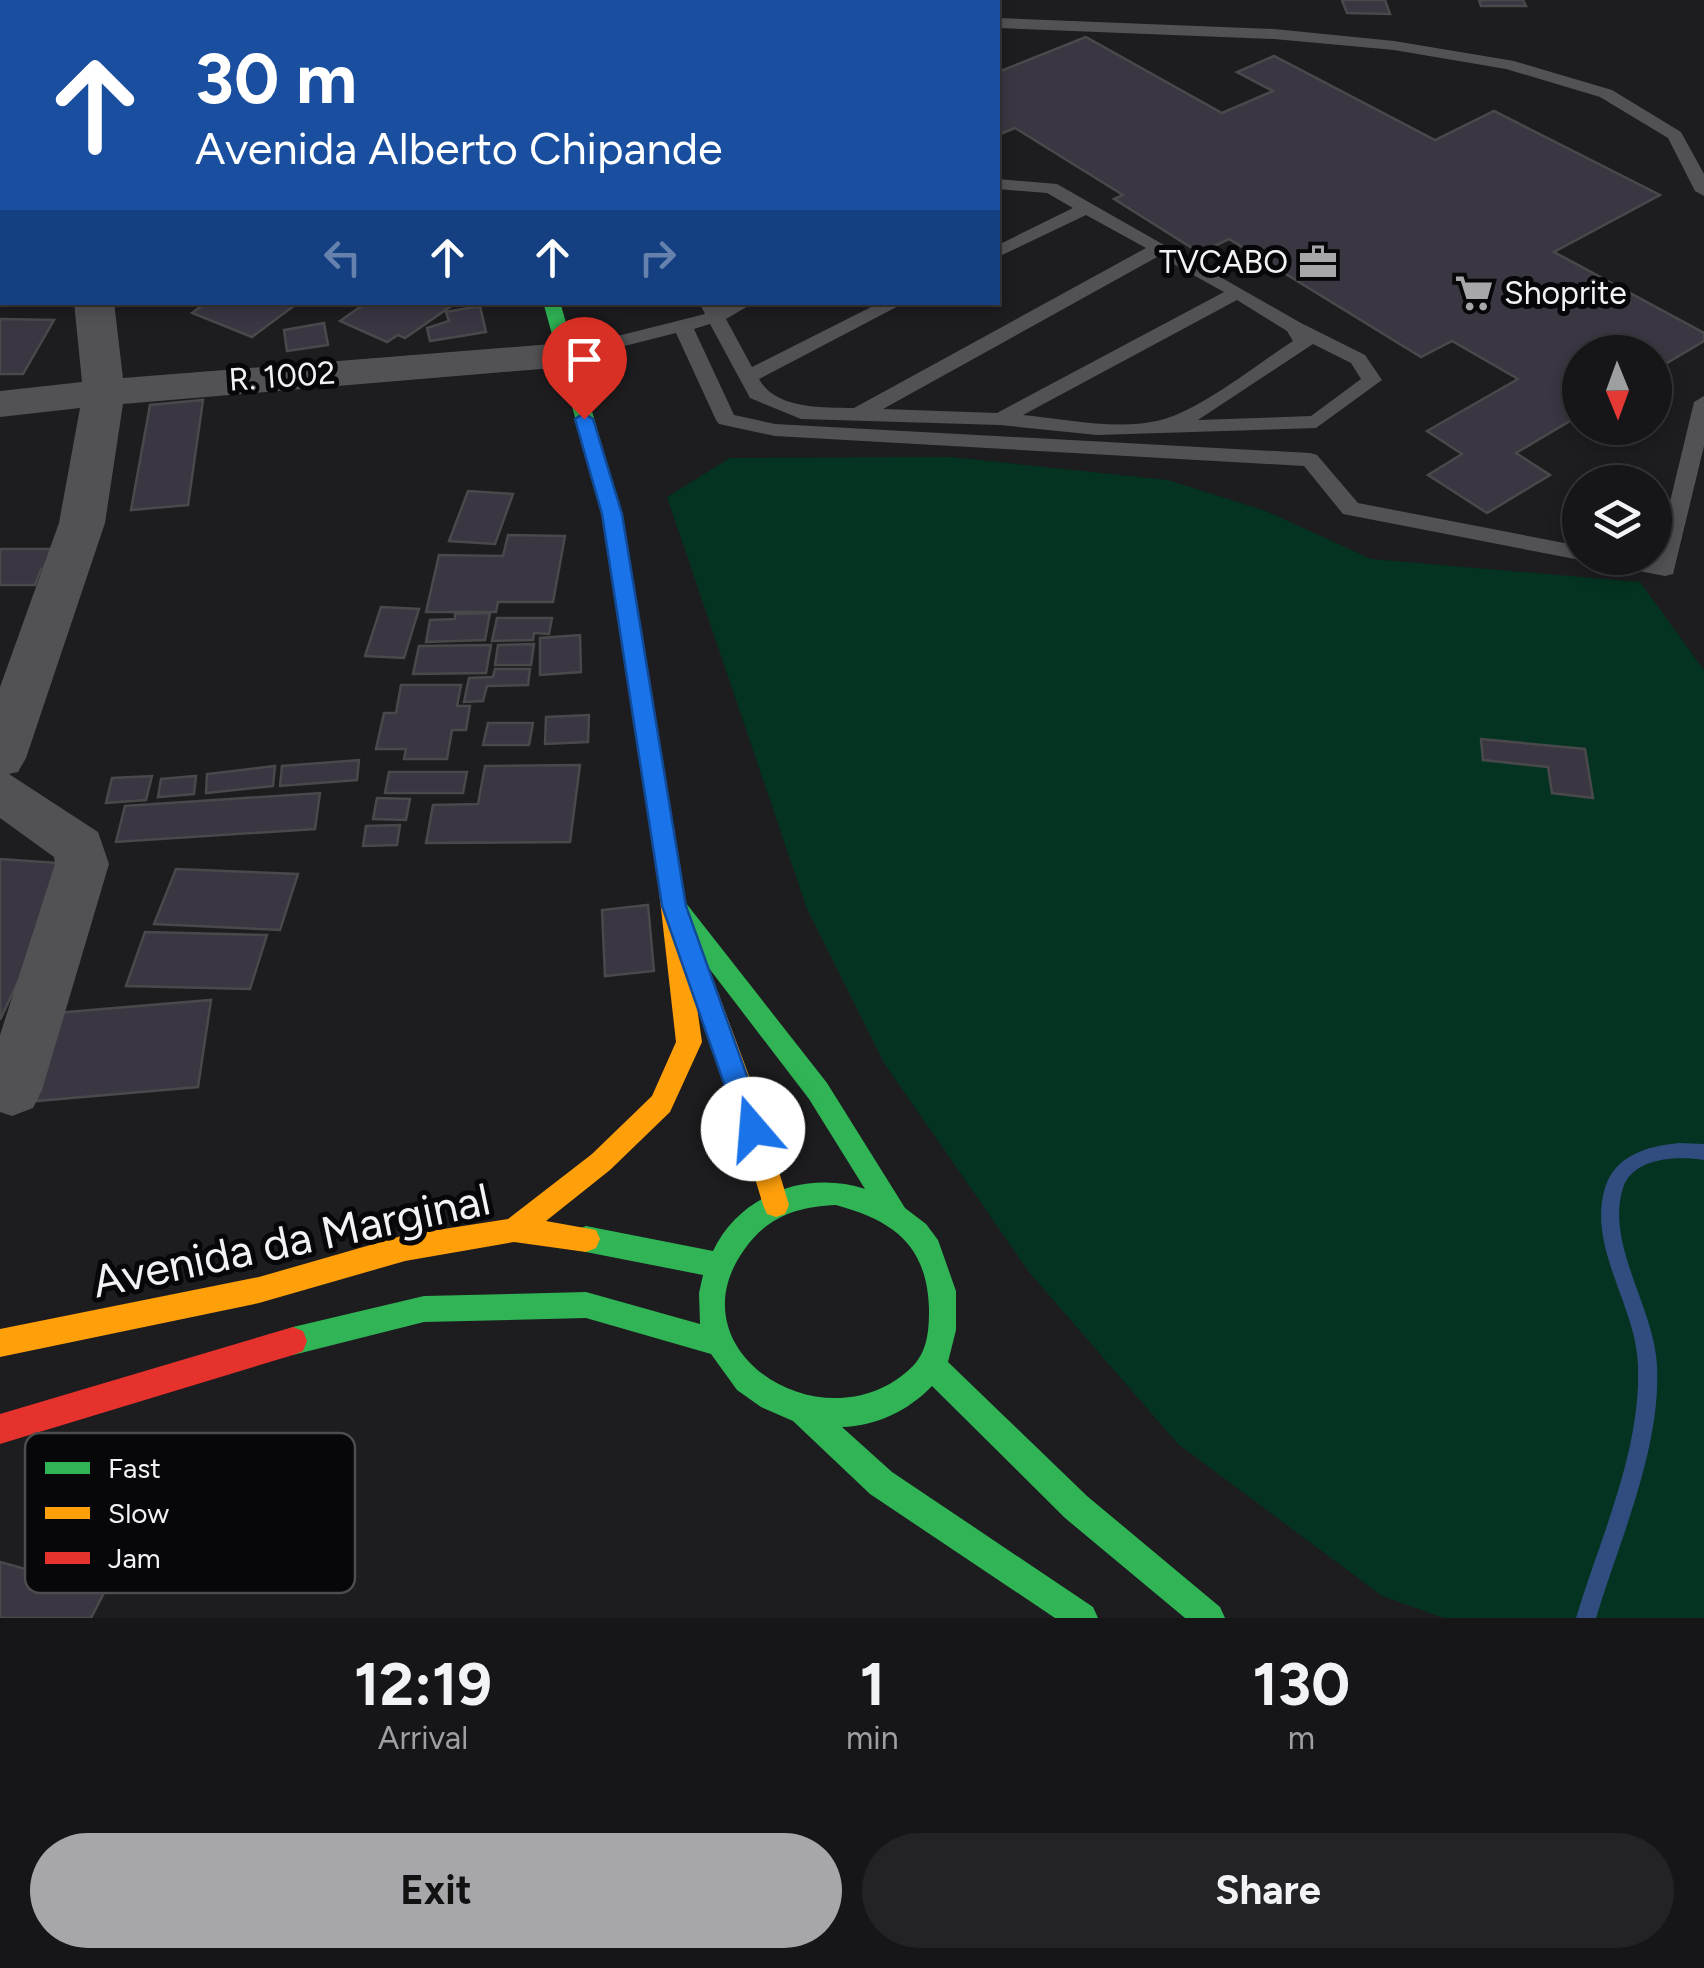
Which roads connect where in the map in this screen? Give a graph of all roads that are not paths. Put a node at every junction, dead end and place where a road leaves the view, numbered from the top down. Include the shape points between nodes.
1 (1000, 23) edge
2 (1000, 184) edge
3 (1704, 191) edge
4 (1086, 208) junction
5 (1156, 250) junction
6 (1000, 251) edge
7 (1238, 292) junction
8 (94, 305) edge
9 (551, 305) edge
10 (891, 305) edge
11 (711, 310) edge
12 (682, 324) junction
13 (1294, 326) junction
14 (565, 355) junction
15 (748, 377) junction
16 (104, 394) junction
17 (1704, 402) edge
18 (0, 404) edge
19 (859, 414) junction
20 (1000, 419) junction
21 (1163, 427) junction
22 (1672, 539) edge
23 (1562, 550) edge
24 (0, 758) edge
25 (0, 791) edge
26 (674, 906) junction
27 (12, 1090) dead end
28 (776, 1205) junction
29 (893, 1210) junction
30 (514, 1230) junction
31 (718, 1265) junction
32 (0, 1342) edge
33 (717, 1342) junction
34 (932, 1366) junction
35 (805, 1414) junction
36 (0, 1428) edge
37 (1082, 1618) edge
38 (1209, 1618) edge

1 - 3 lane via 1348,38 1509,63 1645,110 1702,172
2 - 4 lane via 1050,188
4 - 5 lane
4 - 6 lane
5 - 7 lane
5 - 19 lane
7 - 13 lane
7 - 20 lane
8 - 16 street
9 - 14 main road
10 - 15 lane
11 - 12 lane
11 - 15 lane
12 - 14 lane
12 - 23 lane via 726,420 775,430 1310,460 1352,509
13 - 21 lane via 1304,343 1296,351
13 - 21 lane via 1358,359 1372,380 1316,422
14 - 16 street, R. 1002
14 - 26 main road via 612,514
15 - 19 lane via 757,394 802,413
16 - 18 street, R. 1002
16 - 24 street via 82,524
17 - 22 lane
19 - 20 lane
20 - 21 lane via 1097,429
25 - 27 street via 80,848 82,864
26 - 28 main road
26 - 29 main road via 818,1091
26 - 30 main road via 689,1042 661,1104
28 - 29 main road via 836,1192
28 - 31 main road via 732,1240
29 - 34 main road via 939,1264 946,1298
30 - 31 main road, Avenida da Marginal
30 - 32 main road, Avenida da Marginal via 405,1248 259,1290
31 - 33 main road via 711,1290
33 - 35 main road via 736,1376 767,1401
33 - 36 main road via 586,1304 424,1309 246,1353
34 - 35 main road via 885,1402 833,1416
34 - 38 main road via 1076,1507
35 - 37 main road via 880,1482

